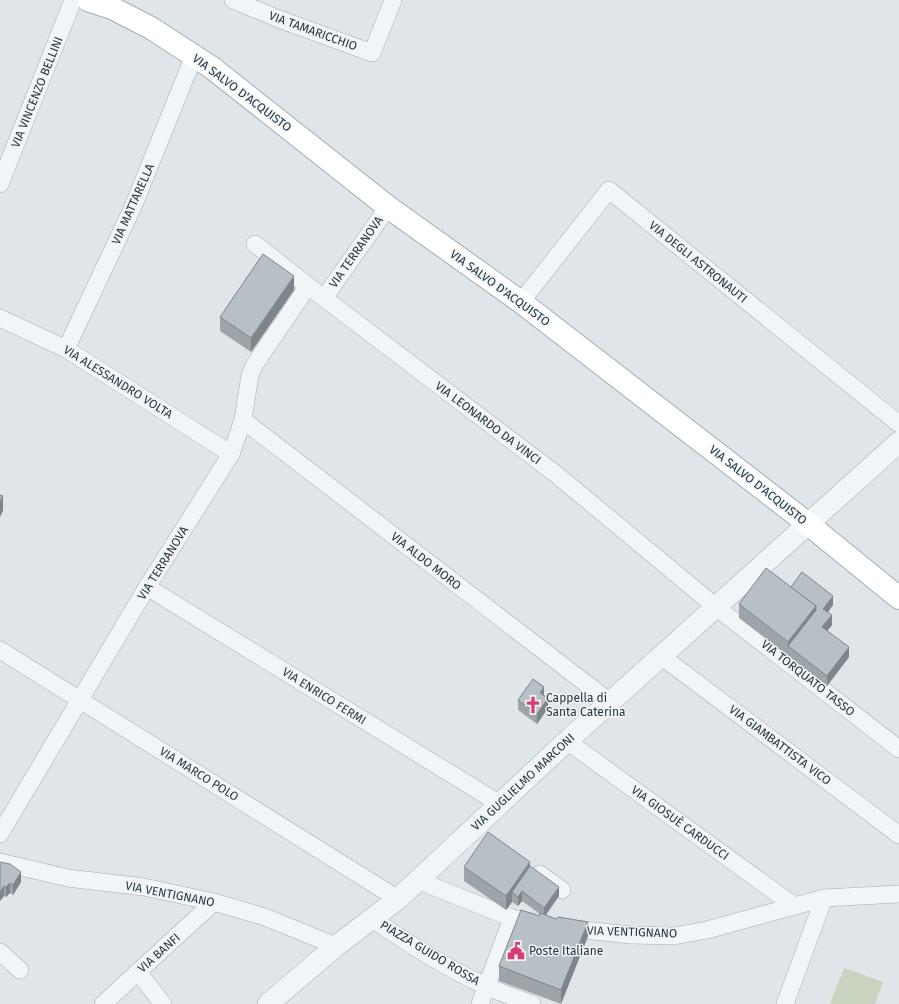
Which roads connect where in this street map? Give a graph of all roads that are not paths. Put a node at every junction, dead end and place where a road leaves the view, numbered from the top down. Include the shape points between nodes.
1 (73, 0) edge
2 (88, 0) edge
3 (233, 0) edge
4 (393, 0) edge
5 (113, 4) edge
6 (194, 56) junction
7 (0, 184) edge
8 (388, 207) junction
9 (255, 244) dead end
10 (308, 286) junction
11 (324, 298) junction
12 (521, 302) junction
13 (0, 318) edge
14 (66, 349) junction
15 (243, 420) junction
16 (899, 424) edge
17 (899, 442) edge
18 (231, 454) junction
19 (807, 523) junction
20 (147, 587) junction
21 (899, 598) edge
22 (716, 607) junction
23 (0, 650) edge
24 (661, 656) junction
25 (80, 699) junction
26 (610, 702) junction
27 (567, 741) junction
28 (899, 749) edge
29 (500, 804) junction
30 (0, 834) edge
31 (899, 835) edge
32 (0, 862) edge
33 (525, 863) edge
34 (417, 880) junction
35 (562, 890) dead end
36 (899, 894) edge
37 (398, 898) junction
38 (824, 898) junction
39 (214, 902) junction
40 (793, 905) junction
41 (512, 918) junction
42 (373, 919) junction
43 (336, 946) junction
44 (0, 952) edge
45 (20, 970) dead end
46 (138, 972) junction
47 (487, 986) junction
48 (103, 1004) edge
49 (163, 1004) edge
50 (268, 1004) edge
51 (480, 1004) edge
52 (532, 1004) edge
53 (785, 1004) edge

1 - 7 street, VIA VINCENZO BELLINI
2 - 5 main road, VIA SALVO D'ACQUISTO
3 - 4 street, VIA TAMARICCHIO via 372,53
5 - 6 main road, VIA SALVO D'ACQUISTO
6 - 8 main road, VIA SALVO D'ACQUISTO
6 - 14 street, VIA MATTARELLA via 132,209
8 - 11 street, VIA TERRANOVA
8 - 12 main road, VIA SALVO D'ACQUISTO
9 - 10 street, VIA LEONARDO DA VINCI
10 - 11 street, VIA LEONARDO DA VINCI
10 - 15 street, VIA TERRANOVA via 255,364 250,375
11 - 22 street, VIA LEONARDO DA VINCI via 557,475
12 - 16 street, VIA DEGLI ASTRONAUTI via 609,190
12 - 19 main road, VIA SALVO D'ACQUISTO
13 - 14 street, VIA ALESSANDRO VOLTA
14 - 18 street, VIA ALESSANDRO VOLTA
15 - 18 street, VIA TERRANOVA
15 - 26 street, VIA ALDO MORO
17 - 19 street, VIA GUGLIELMO MARCONI
18 - 20 street, VIA TERRANOVA
19 - 21 main road, VIA SALVO D'ACQUISTO
19 - 22 street, VIA GUGLIELMO MARCONI
20 - 25 street, VIA TERRANOVA
20 - 29 street, VIA ENRICO FERMI
22 - 24 street, VIA GUGLIELMO MARCONI
22 - 28 street, VIA TORQUATO TASSO
23 - 25 street, VIA MARCO POLO
24 - 26 street, VIA GUGLIELMO MARCONI
24 - 31 street, VIA GIAMBATTISTA VICO
25 - 30 street, VIA TERRANOVA
25 - 37 street, VIA MARCO POLO
26 - 27 street, VIA GUGLIELMO MARCONI
27 - 29 street, VIA GUGLIELMO MARCONI
27 - 40 street, VIA GIOSUÈ CARDUCCI
29 - 34 street, VIA GUGLIELMO MARCONI via 482,831
32 - 39 street, VIA VENTIGNANO via 68,878 144,887
33 - 35 street
34 - 37 street, VIA GUGLIELMO MARCONI
34 - 41 street, VIA VENTIGNANO
36 - 38 street, VIA VENTIGNANO
37 - 42 street, VIA GUGLIELMO MARCONI
38 - 40 street, VIA VENTIGNANO
38 - 53 street
39 - 43 street, VIA VENTIGNANO via 265,917
39 - 46 street, VIA BANFI
40 - 41 street, VIA VENTIGNANO via 707,930 674,936 579,930
41 - 47 street
42 - 43 street, VIA GUGLIELMO MARCONI
42 - 47 street, PIAZZA GUIDO ROSSA via 394,934
43 - 50 street, VIA GUGLIELMO MARCONI
44 - 45 street
46 - 48 street, VIA BANFI
46 - 49 street
47 - 51 street
47 - 52 street, PIAZZA GUIDO ROSSA

